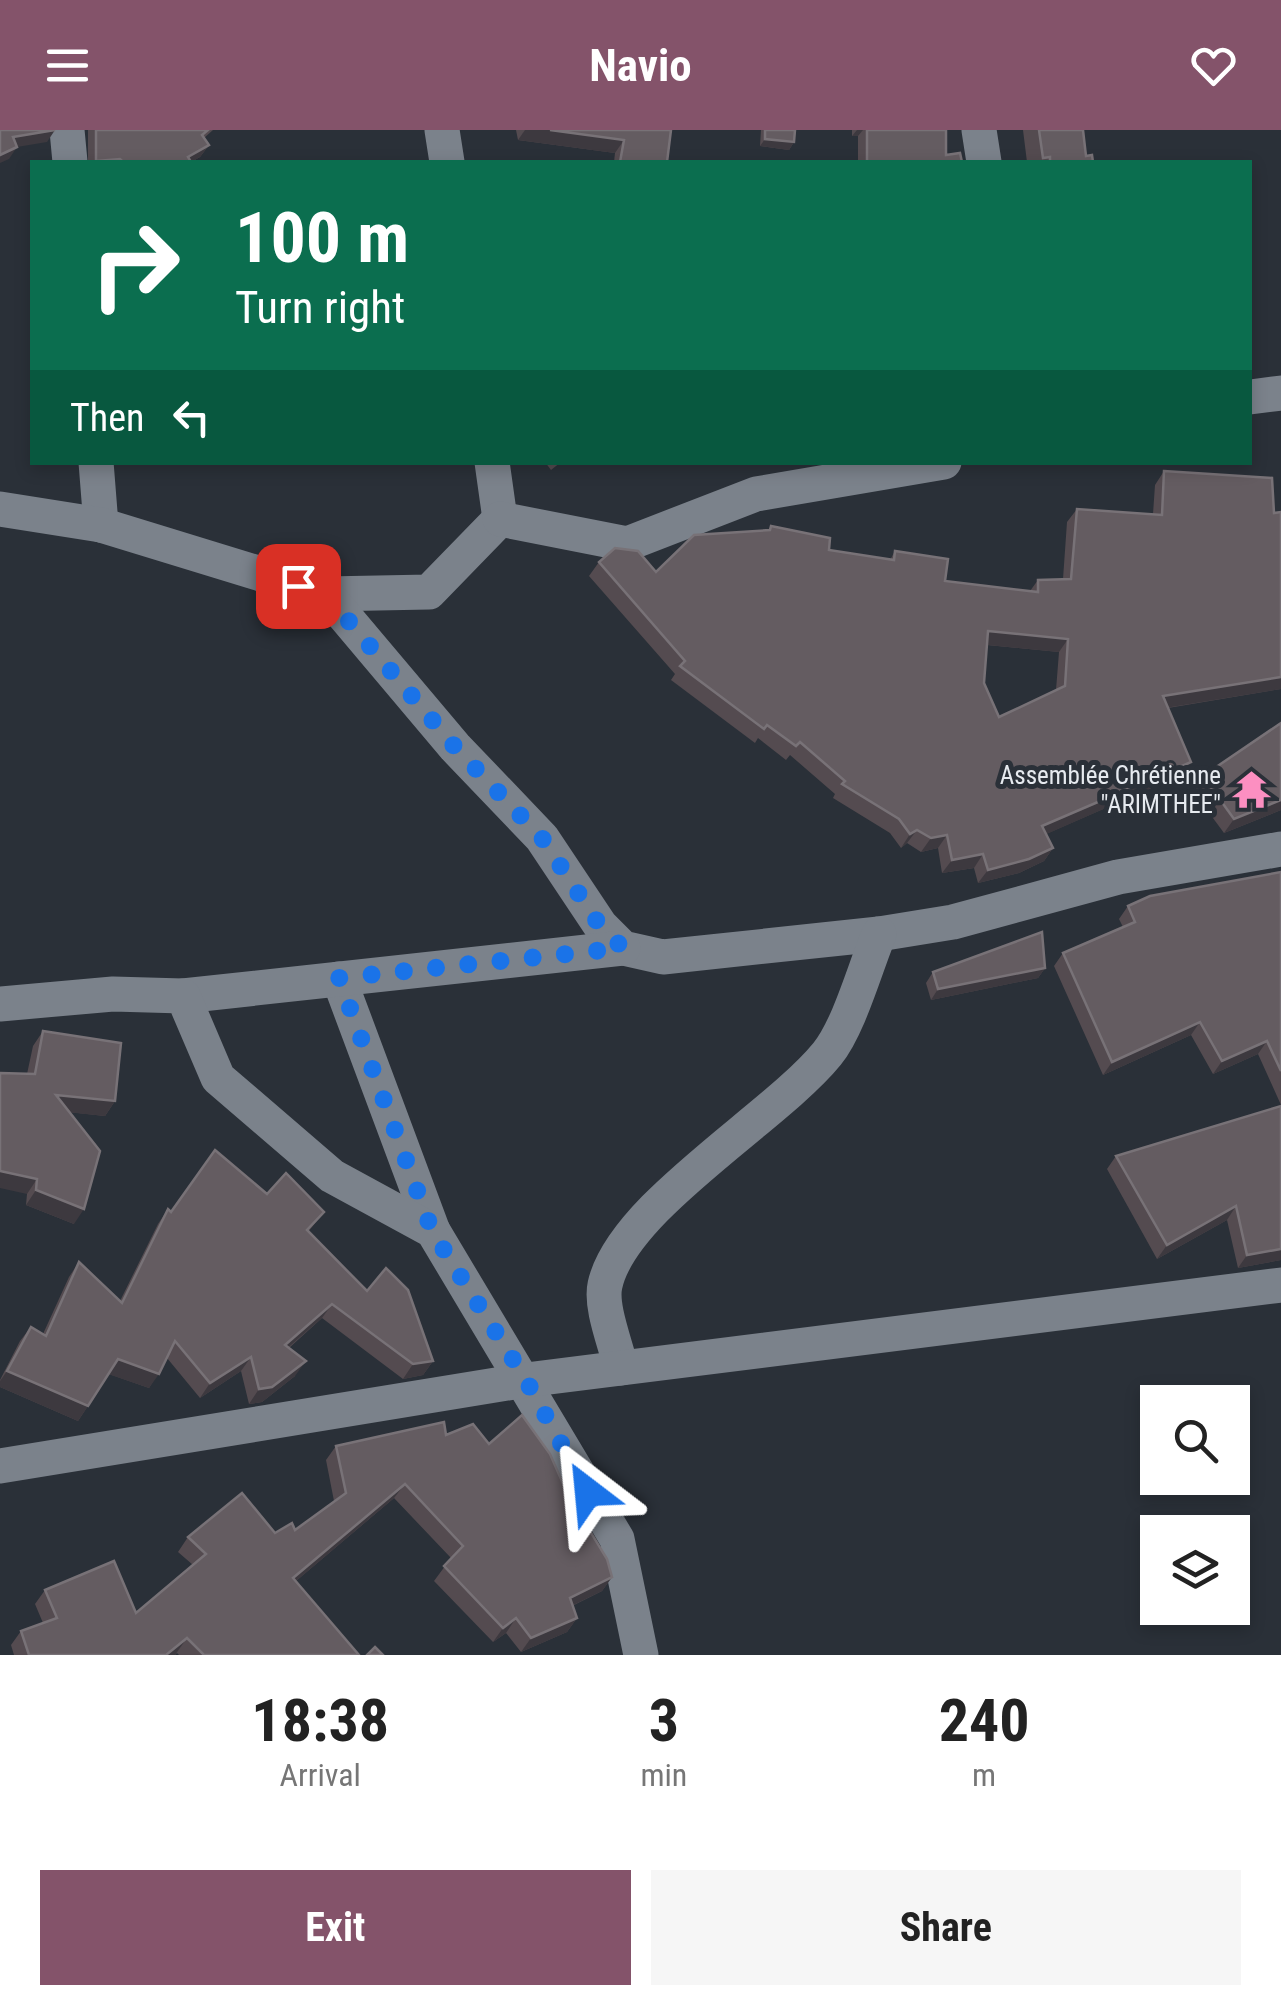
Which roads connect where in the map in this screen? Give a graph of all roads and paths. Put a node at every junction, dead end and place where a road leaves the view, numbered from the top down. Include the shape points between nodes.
1 (67, 130) edge
2 (442, 130) edge
3 (979, 130) edge
4 (70, 160) edge
5 (447, 160) edge
6 (984, 160) edge
7 (1281, 394) edge
8 (1252, 397) edge
9 (96, 465) edge
10 (492, 465) edge
11 (926, 465) edge
12 (0, 509) edge
13 (500, 519) junction
14 (101, 525) junction
15 (326, 594) junction
16 (1281, 849) edge
17 (879, 934) junction
18 (623, 948) junction
19 (339, 978) junction
20 (183, 996) junction
21 (0, 1004) edge
22 (432, 1231) junction
23 (1281, 1285) edge
24 (620, 1368) junction
25 (526, 1380) junction
26 (0, 1466) edge
27 (641, 1655) edge

1 - 4 street
2 - 5 street
3 - 6 street
7 - 8 street
9 - 14 street
10 - 13 street
11 - 13 street via 756,494 627,544
12 - 14 street
13 - 15 street via 429,592
14 - 15 street
15 - 18 street via 542,838 600,926
16 - 17 street via 1118,877 970,918
17 - 18 street via 663,958
17 - 24 street via 830,1051 620,1248 604,1288
18 - 19 street
19 - 20 street
19 - 22 street
20 - 21 street via 113,994
20 - 22 street via 218,1078 332,1176
22 - 25 street
23 - 24 street
24 - 25 street
25 - 26 street
25 - 27 street via 617,1539

